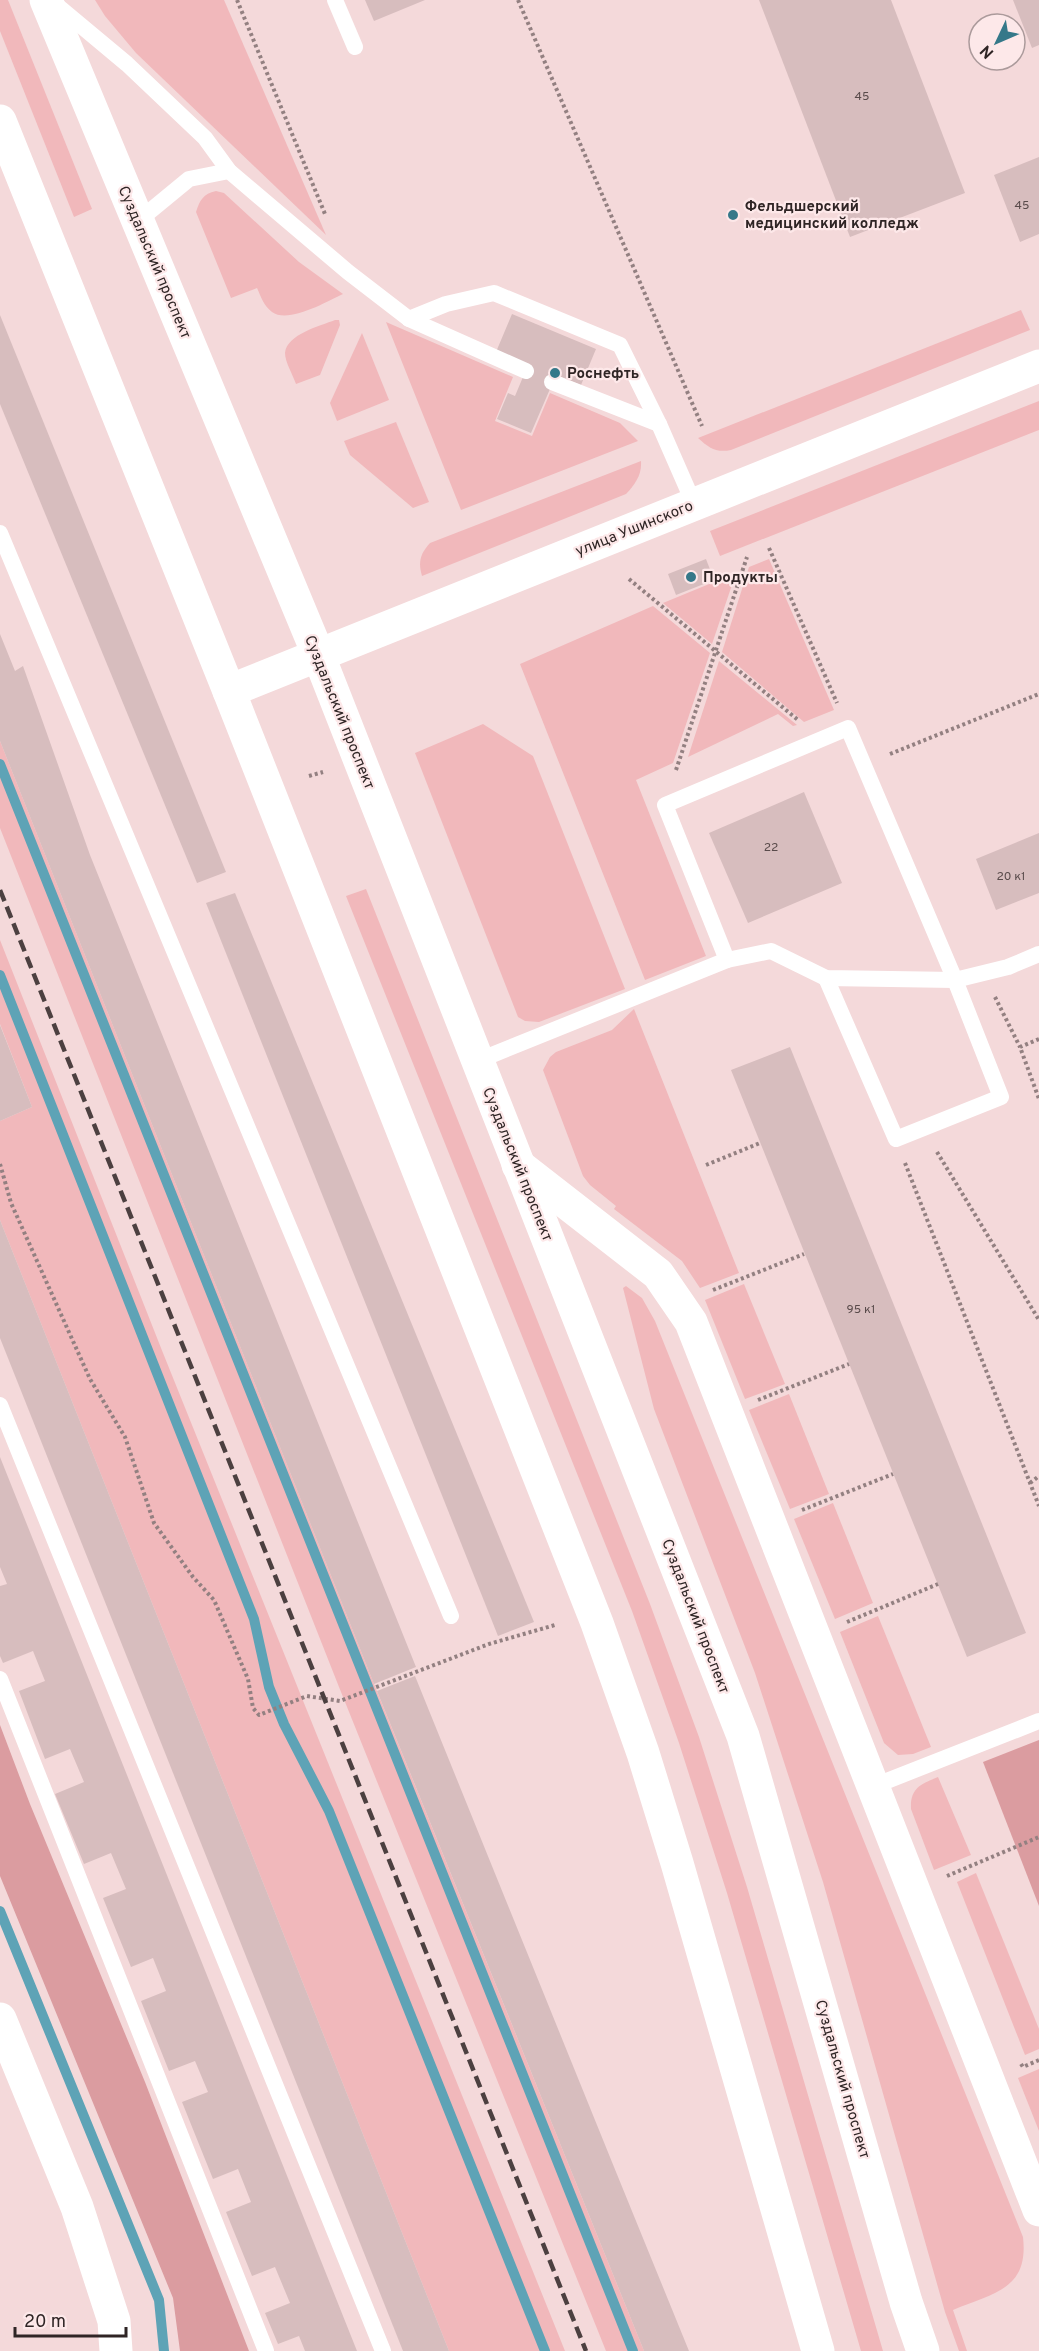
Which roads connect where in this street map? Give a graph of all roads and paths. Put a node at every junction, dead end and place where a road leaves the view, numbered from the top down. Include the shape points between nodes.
1 (46, 0) edge
2 (51, 0) edge
3 (237, 0) edge
4 (335, 0) edge
5 (518, 0) edge
6 (355, 47) dead end
7 (0, 122) edge
8 (229, 171) junction
9 (326, 218) dead end
10 (138, 221) junction
11 (409, 319) junction
12 (1039, 366) edge
13 (525, 371) dead end
14 (552, 382) dead end
15 (658, 424) junction
16 (702, 426) dead end
17 (694, 504) junction
18 (0, 533) edge
19 (769, 548) dead end
20 (747, 557) dead end
21 (629, 579) dead end
22 (716, 652) junction
23 (318, 654) junction
24 (229, 691) junction
25 (1039, 694) edge
26 (848, 729) junction
27 (821, 740) junction
28 (863, 765) junction
29 (323, 772) dead end
30 (309, 777) dead end
31 (665, 805) junction
32 (1039, 954) edge
33 (728, 960) junction
34 (983, 973) junction
35 (826, 978) junction
36 (955, 980) junction
37 (1039, 1040) edge
38 (1020, 1047) junction
39 (477, 1061) junction
40 (1039, 1099) edge
41 (923, 1128) junction
42 (896, 1139) junction
43 (760, 1143) dead end
44 (0, 1164) edge
45 (518, 1165) junction
46 (706, 1165) dead end
47 (804, 1254) dead end
48 (712, 1290) dead end
49 (1039, 1320) edge
50 (849, 1364) dead end
51 (757, 1401) dead end
52 (0, 1405) edge
53 (893, 1474) dead end
54 (1039, 1476) edge
55 (1030, 1483) junction
56 (1039, 1506) edge
57 (792, 1514) dead end
58 (938, 1584) dead end
59 (452, 1616) dead end
60 (555, 1625) dead end
61 (837, 1626) dead end
62 (0, 1679) edge
63 (1039, 1721) edge
64 (874, 1786) junction
65 (1039, 1837) edge
66 (951, 1885) dead end
67 (0, 2019) edge
68 (1018, 2056) dead end
69 (1039, 2060) edge
70 (1039, 2210) edge
71 (116, 2351) edge
72 (266, 2351) edge
73 (383, 2351) edge
74 (818, 2351) edge
75 (923, 2351) edge

1 - 10 main road, Суздальский проспект
2 - 8 lane via 127,64 205,138
3 - 9 path
4 - 6 lane
5 - 16 path
7 - 24 main road
8 - 10 lane via 189,179
8 - 11 lane
10 - 23 main road, Суздальский проспект
11 - 13 lane
11 - 15 lane via 446,304 494,293 620,345
12 - 17 main road, улица Ушинского
14 - 15 lane
15 - 17 lane
17 - 23 main road, улица Ушинского
18 - 59 lane
19 - 26 path
20 - 22 path
21 - 22 path
22 - 27 path
22 - 31 path
23 - 24 main road, улица Ушинского
23 - 39 main road, Суздальский проспект
24 - 74 main road via 597,1623 632,1721
25 - 28 path
26 - 27 lane
26 - 28 lane
27 - 31 lane
28 - 36 lane
29 - 30 path
31 - 33 lane
32 - 34 lane
33 - 35 lane via 771,951
33 - 39 lane
34 - 36 lane
34 - 38 path
35 - 36 lane
35 - 42 lane
36 - 41 lane via 1001,1097
37 - 38 path
38 - 40 path
39 - 45 main road, Суздальский проспект
41 - 42 lane
41 - 49 path
42 - 55 path
43 - 46 path
44 - 60 path via 11,1203 90,1379 125,1437 154,1523 214,1600 248,1679 253,1708 259,1715 307,1696 340,1701 489,1644
45 - 64 main road via 658,1274 691,1322
45 - 75 main road, Суздальский проспект via 743,1736
47 - 48 path
50 - 51 path
52 - 73 lane
53 - 57 path
54 - 55 path
55 - 56 path
58 - 61 path
62 - 72 lane
63 - 64 lane
64 - 70 main road
65 - 66 path via 946,1874
67 - 71 main road via 77,2207 114,2321
68 - 69 path via 1023,2067

